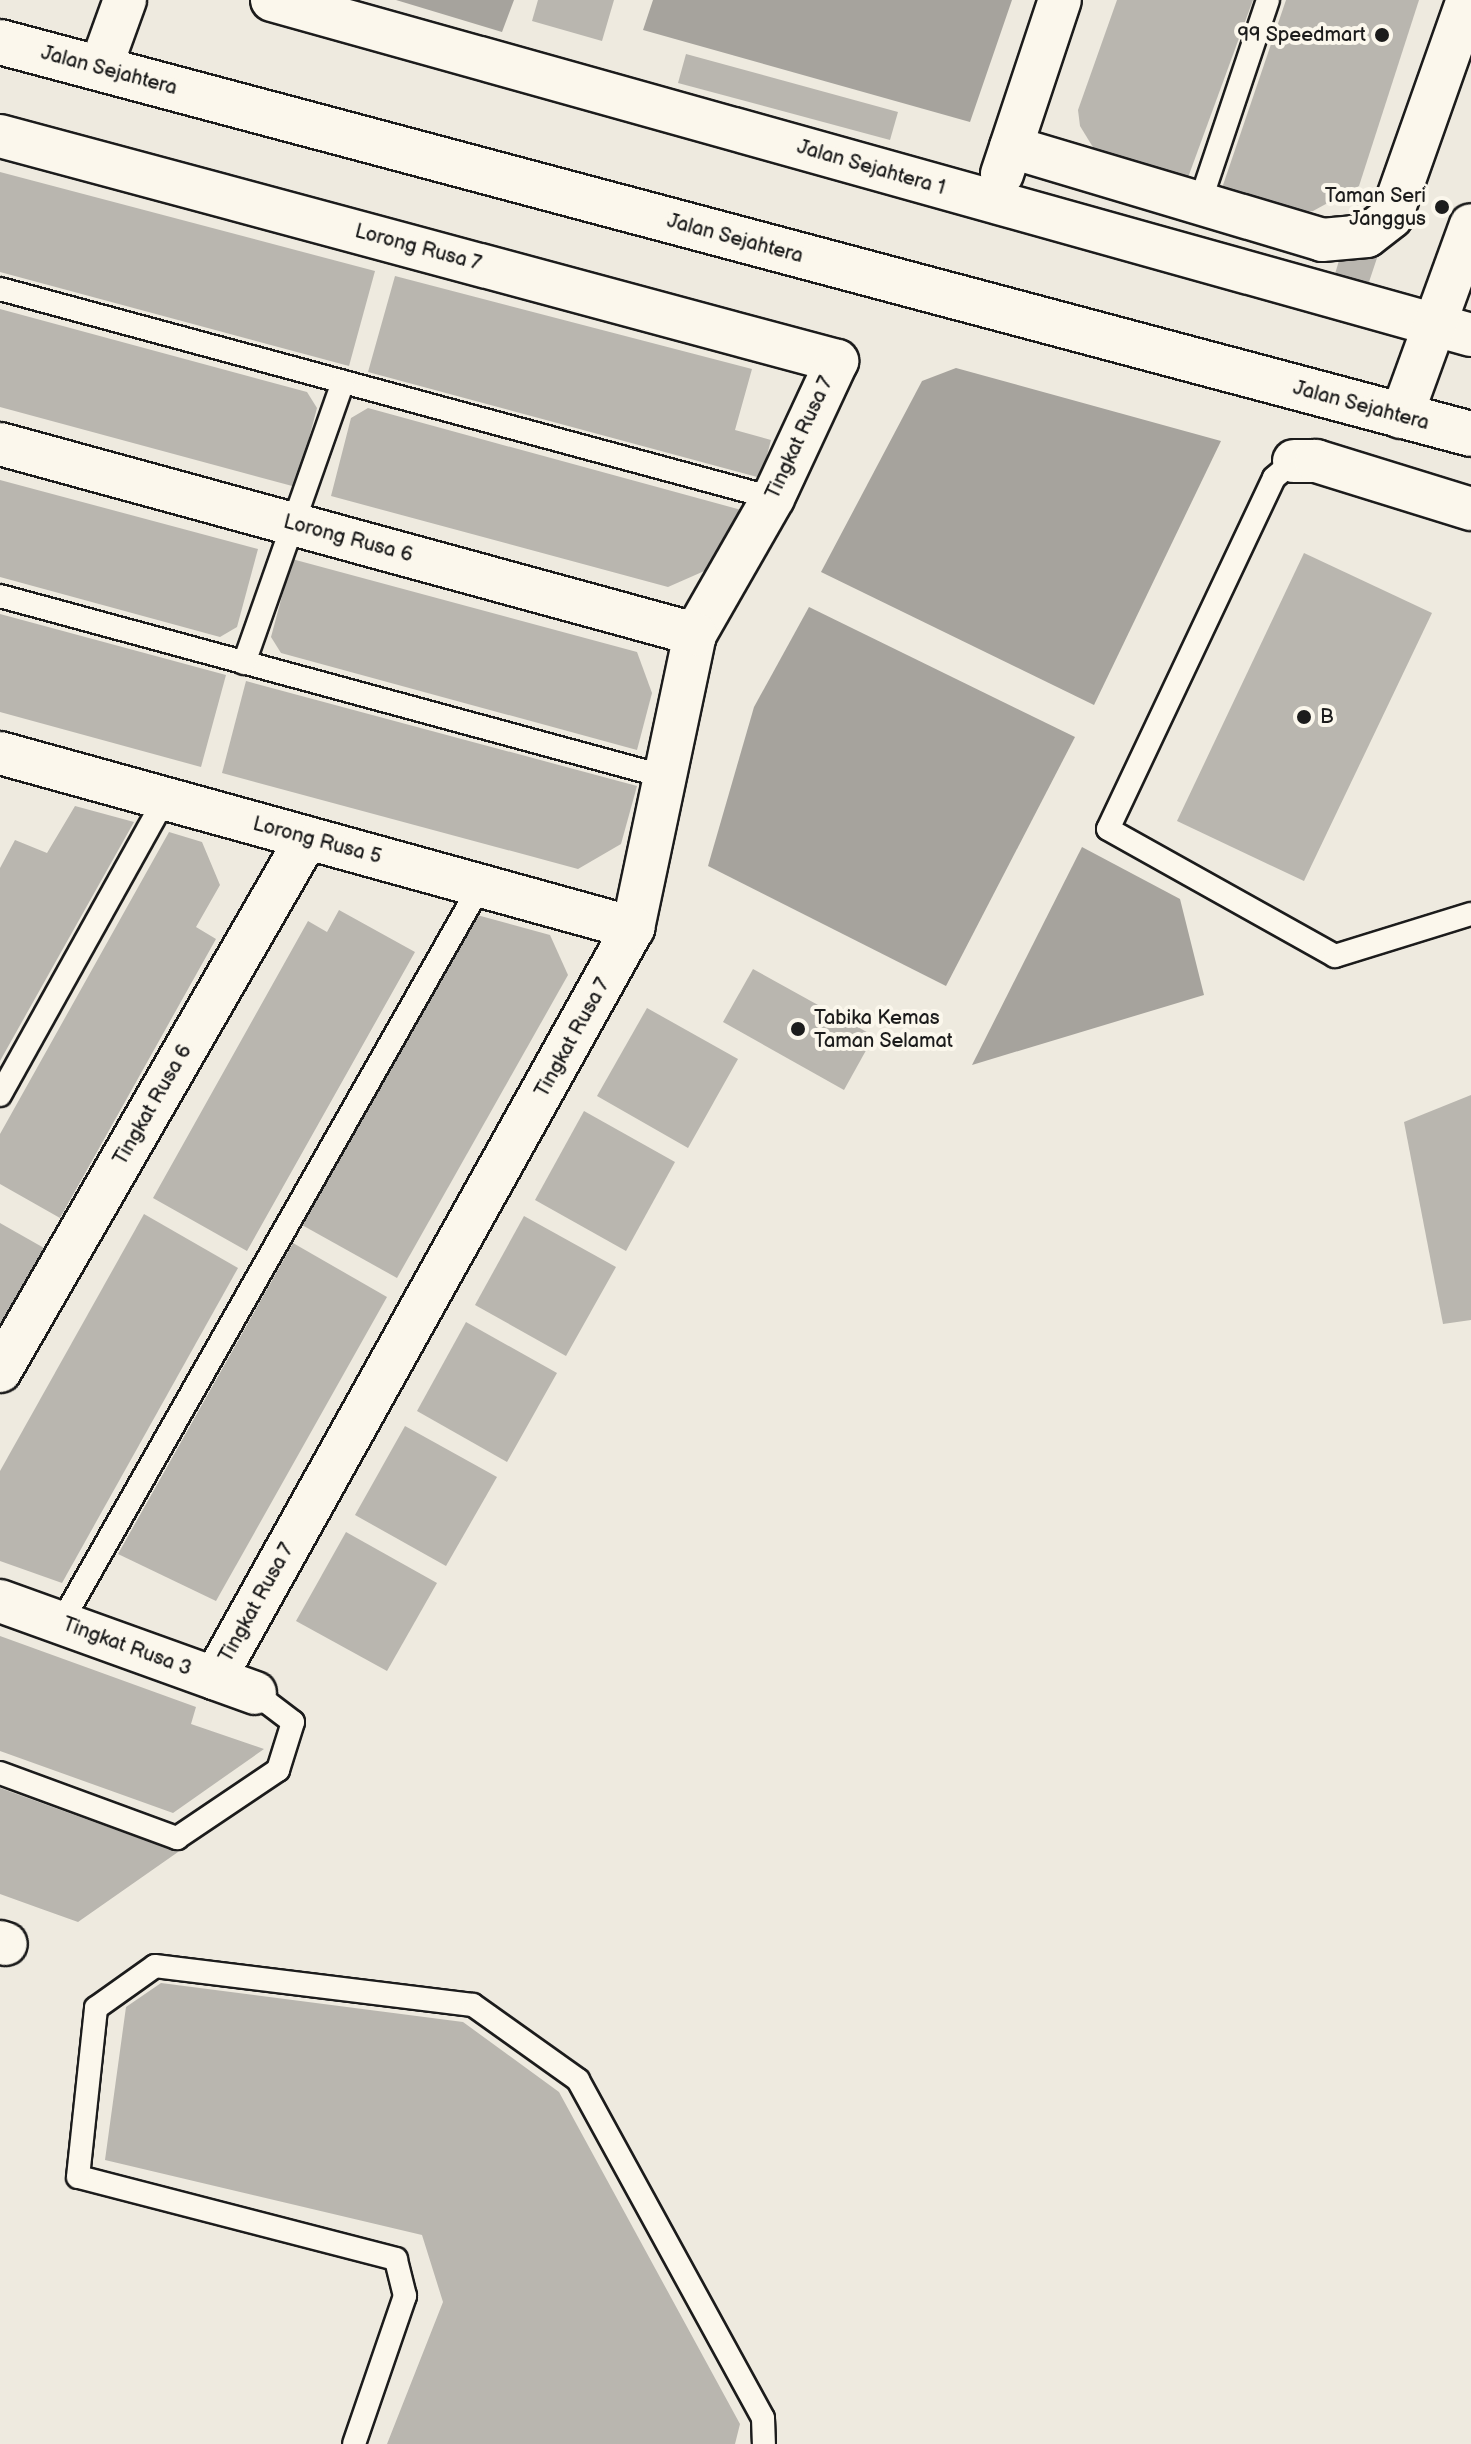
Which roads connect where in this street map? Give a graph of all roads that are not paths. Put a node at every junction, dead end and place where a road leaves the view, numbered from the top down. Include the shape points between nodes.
1 (125, 0) edge
2 (272, 0) edge
3 (1060, 0) edge
4 (1268, 0) edge
5 (1468, 0) edge
6 (0, 42) edge
7 (100, 69) junction
8 (0, 136) edge
9 (1011, 147) junction
10 (992, 202) junction
11 (1199, 205) junction
12 (1471, 225) edge
13 (0, 289) edge
14 (1454, 331) edge
15 (837, 361) joint
16 (343, 382) junction
17 (1401, 417) junction
18 (1471, 434) edge
19 (0, 444) edge
20 (1294, 461) joint
21 (773, 498) junction
22 (1471, 509) edge
23 (292, 524) junction
24 (0, 596) edge
25 (695, 634) junction
26 (244, 663) junction
27 (2, 759) edge
28 (666, 777) junction
29 (165, 799) junction
30 (307, 838) junction
31 (480, 886) junction
32 (1471, 914) edge
33 (633, 928) junction
34 (0, 1095) edge
35 (0, 1371) edge
36 (0, 1601) edge
37 (61, 1623) junction
38 (215, 1678) junction
39 (255, 1693) joint
40 (0, 1773) edge
41 (354, 2444) edge
42 (764, 2444) edge

1 - 7 street
2 - 10 street, Jalan Sejahtera 1
3 - 9 street
4 - 11 lane
5 - 11 street via 1391,217 1367,236 1322,240
6 - 7 main road, Jalan Sejahtera
7 - 17 main road, Jalan Sejahtera
8 - 15 street, Lorong Rusa 7
9 - 10 street
9 - 11 street
10 - 14 street, Jalan Sejahtera 1
12 - 14 street
13 - 16 lane
14 - 17 street
15 - 21 street, Tingkat Rusa 7
16 - 21 lane
16 - 23 lane
17 - 18 main road, Jalan Sejahtera
19 - 23 street, Lorong Rusa 6
20 - 22 street via 1316,461
20 - 32 lane via 1274,478 1108,829 1335,956
21 - 25 street, Tingkat Rusa 7
23 - 25 street, Lorong Rusa 6
23 - 26 lane
24 - 26 lane
25 - 28 street, Tingkat Rusa 7
26 - 28 lane
27 - 29 street, Lorong Rusa 5
28 - 33 street, Tingkat Rusa 7
29 - 30 street, Lorong Rusa 5
29 - 34 lane
30 - 31 street, Lorong Rusa 5
30 - 35 street, Tingkat Rusa 6
31 - 33 street, Lorong Rusa 5
31 - 37 lane
33 - 38 street, Tingkat Rusa 7
36 - 37 street, Tingkat Rusa 3
37 - 38 street, Tingkat Rusa 3
38 - 39 street, Tingkat Rusa 3
39 - 40 lane via 293,1722 278,1770 177,1838
41 - 42 lane via 405,2296 396,2259 78,2177 96,2008 155,1966 473,2005 578,2080 763,2418

